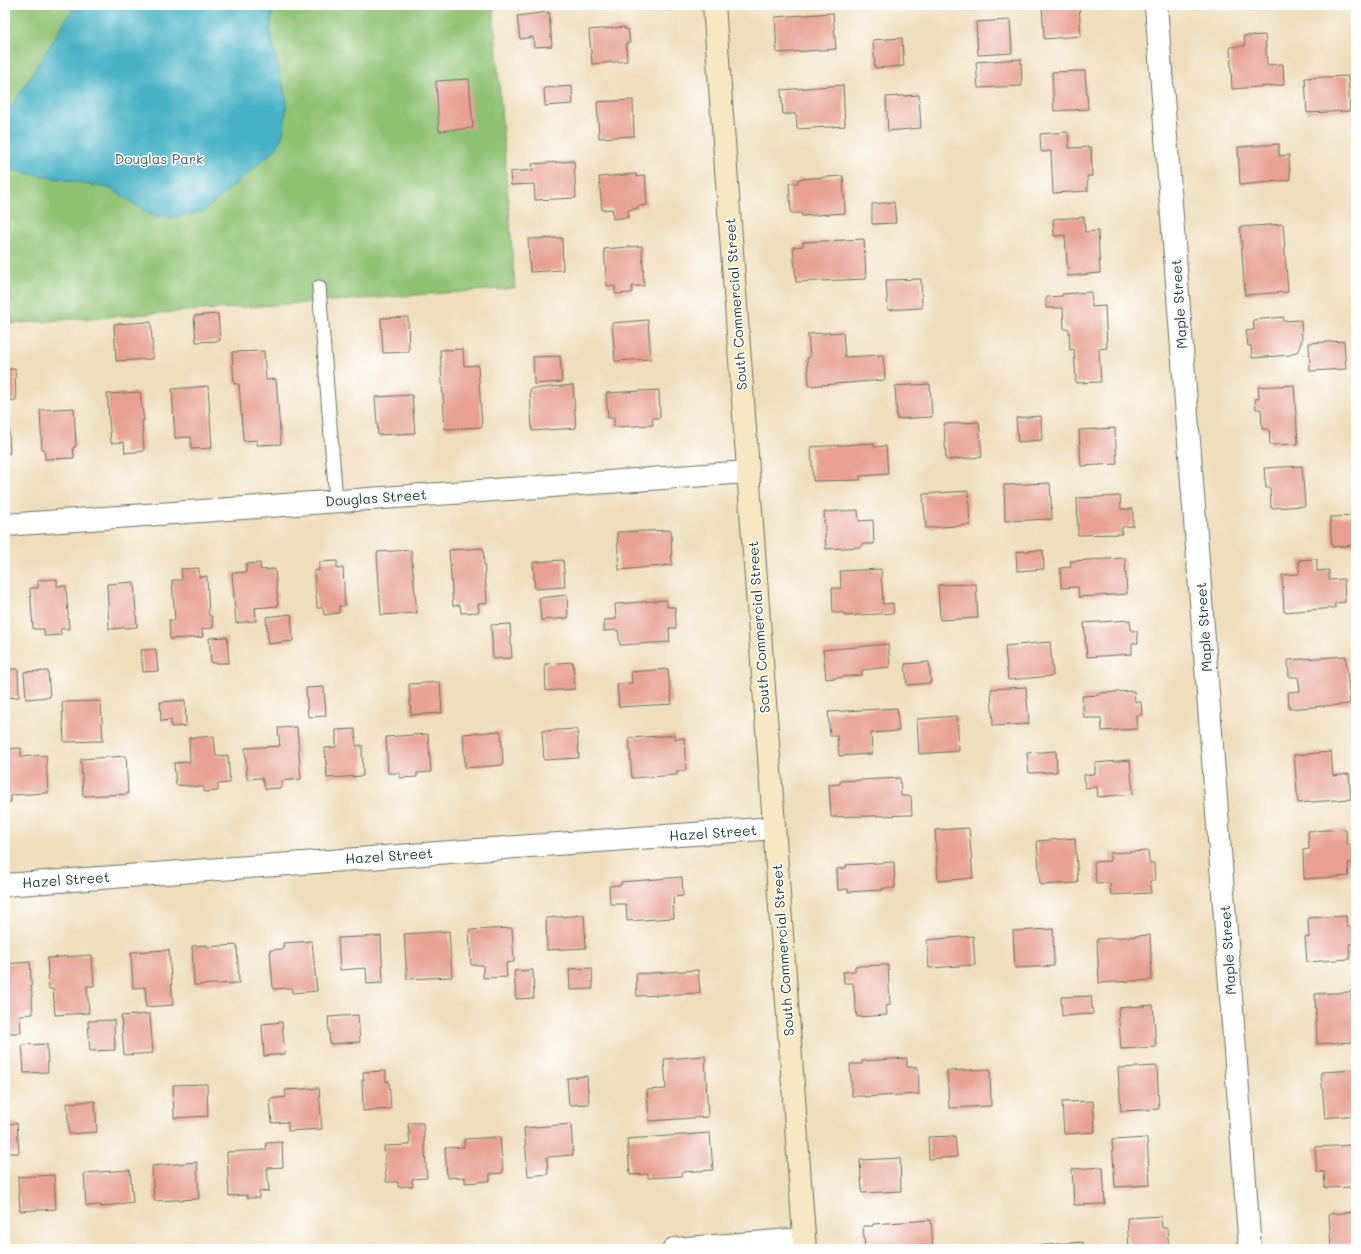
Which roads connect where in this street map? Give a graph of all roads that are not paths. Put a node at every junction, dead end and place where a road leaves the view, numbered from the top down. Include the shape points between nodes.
1 (714, 5) edge
2 (1156, 5) edge
3 (319, 287) dead end
4 (747, 472) junction
5 (336, 500) junction
6 (5, 525) edge
7 (774, 828) junction
8 (5, 884) edge
9 (805, 1244) edge
10 (674, 1249) edge
11 (1250, 1249) edge

1 - 4 main road, South Commercial Street
2 - 11 street, Maple Street
3 - 5 lane
4 - 5 street, Douglas Street
4 - 7 main road, South Commercial Street
5 - 6 street, Douglas Street
7 - 8 street, Hazel Street
7 - 9 main road, South Commercial Street
9 - 10 street

